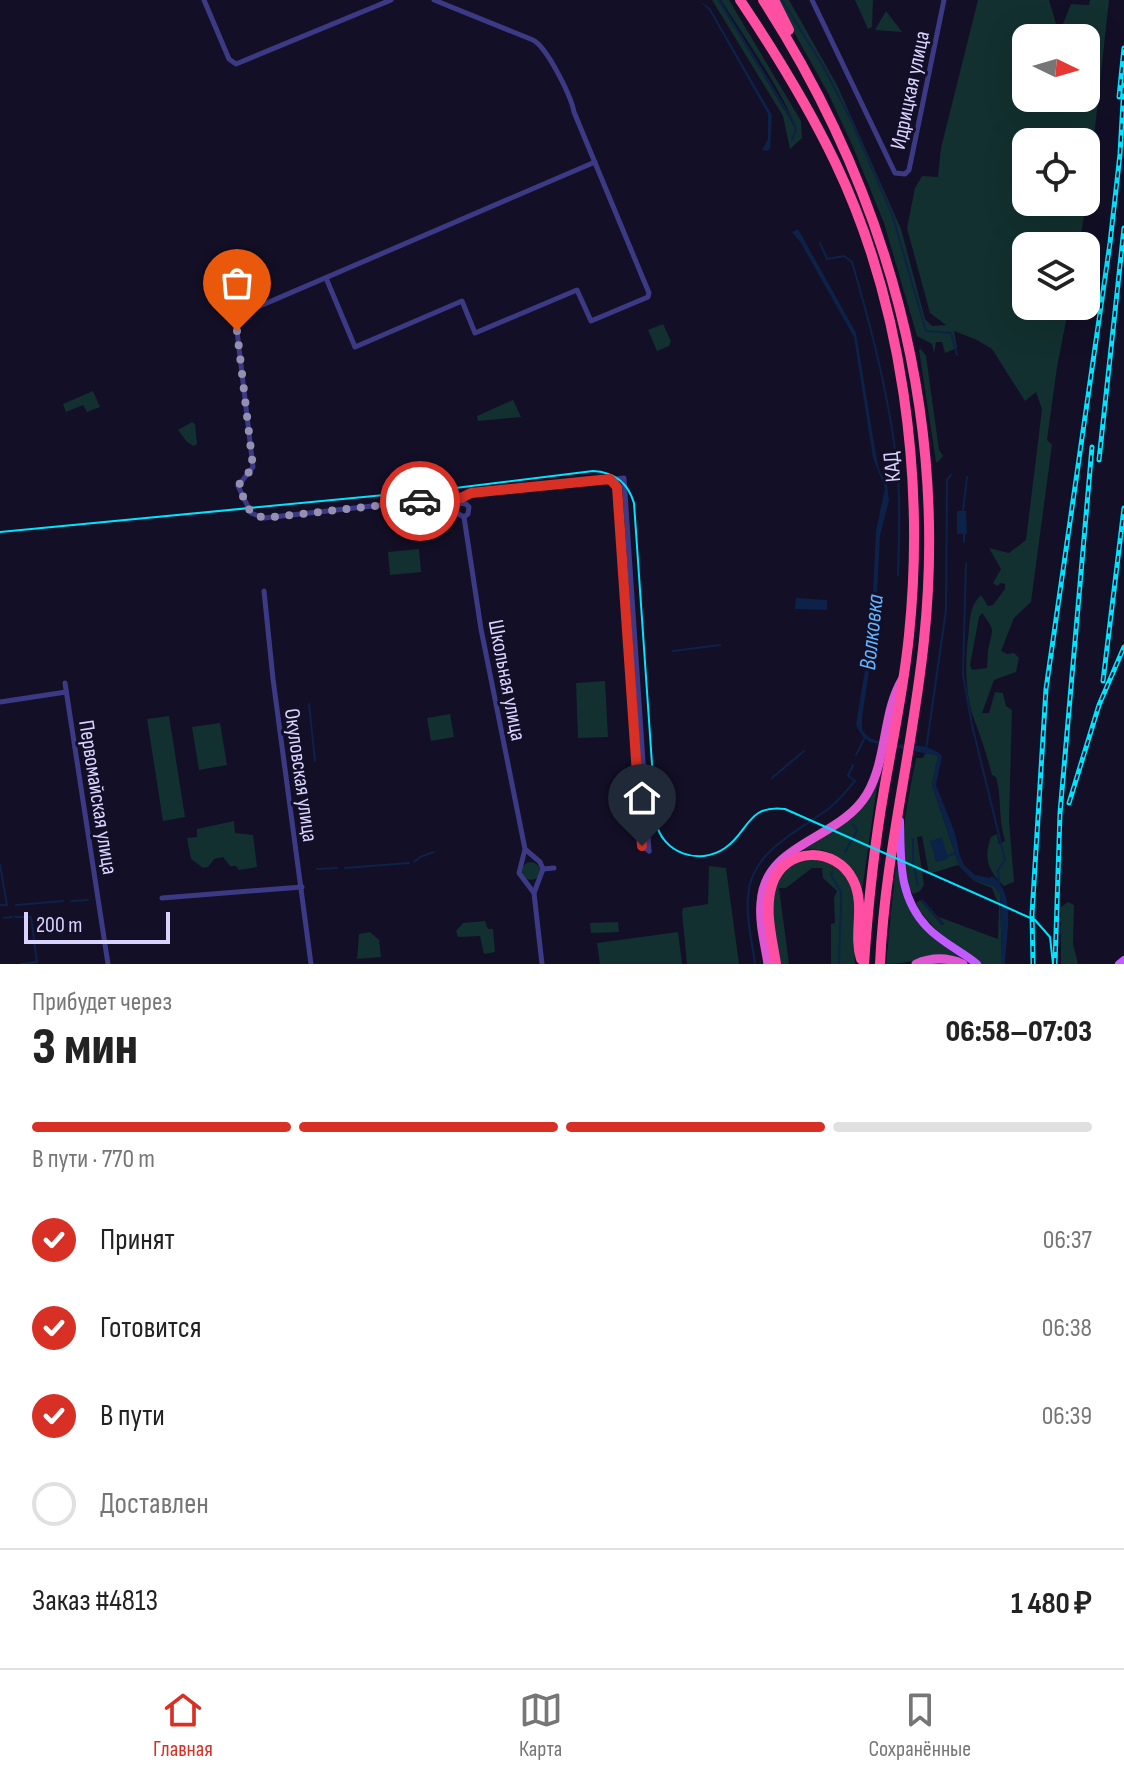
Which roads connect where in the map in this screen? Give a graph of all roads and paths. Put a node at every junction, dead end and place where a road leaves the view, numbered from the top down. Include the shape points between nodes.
1 (204, 0) edge
2 (391, 0) edge
3 (434, 0) edge
4 (740, 0) edge
5 (763, 0) edge
6 (774, 0) edge
7 (812, 0) edge
8 (944, 0) edge
9 (800, 58) junction
10 (595, 162) junction
11 (326, 278) junction
12 (610, 479) junction
13 (461, 500) junction
14 (264, 591) dead end
15 (65, 683) dead end
16 (66, 692) junction
17 (0, 702) edge
18 (887, 753) junction
19 (900, 794) junction
20 (525, 849) junction
21 (534, 858) junction
22 (522, 862) junction
23 (554, 868) dead end
24 (543, 869) junction
25 (537, 881) junction
26 (527, 882) junction
27 (302, 887) junction
28 (534, 893) junction
29 (162, 898) dead end
30 (108, 964) edge
31 (311, 964) edge
32 (542, 964) edge
33 (768, 964) edge
34 (776, 964) edge
35 (864, 964) edge
36 (880, 964) edge
37 (916, 964) edge
38 (963, 964) edge
39 (977, 964) edge

1 - 2 street via 229,59 236,64
3 - 10 street via 542,46 573,102
4 - 18 highway, КАД via 835,163 891,330 908,429 914,516 903,678
5 - 9 highway, КАД
6 - 9 highway
7 - 8 street, Идрицкая улица via 895,173 905,174
9 - 19 highway, КАД via 877,228 913,368 926,471 928,562 923,647
10 - 11 street
10 - 11 street via 648,297 591,321 577,290 475,333 462,301 355,347
11 - 13 street via 243,312 234,321 253,467 238,488 251,513 264,518
12 - 12 street via 624,478 649,851 642,846 619,490
12 - 13 street via 471,493
13 - 20 street, Школьная улица via 469,510 464,517 478,616
14 - 27 street, Окуловская улица
15 - 16 street, Первомайская улица
16 - 17 street
16 - 30 street, Первомайская улица
18 - 33 highway via 851,814 778,860 765,880 761,915
18 - 35 highway, КАД
19 - 36 highway, КАД
19 - 39 main road via 899,860 910,901 926,926
20 - 21 street
20 - 22 street, Школьная улица
21 - 22 street
21 - 24 street
22 - 26 street via 519,873
23 - 24 street
24 - 25 street
25 - 26 street
25 - 28 street
26 - 28 street
27 - 29 street
27 - 31 street, Окуловская улица
28 - 32 street
34 - 35 highway via 768,914 771,886 784,865 809,854 833,859 853,880
37 - 38 highway via 934,958

